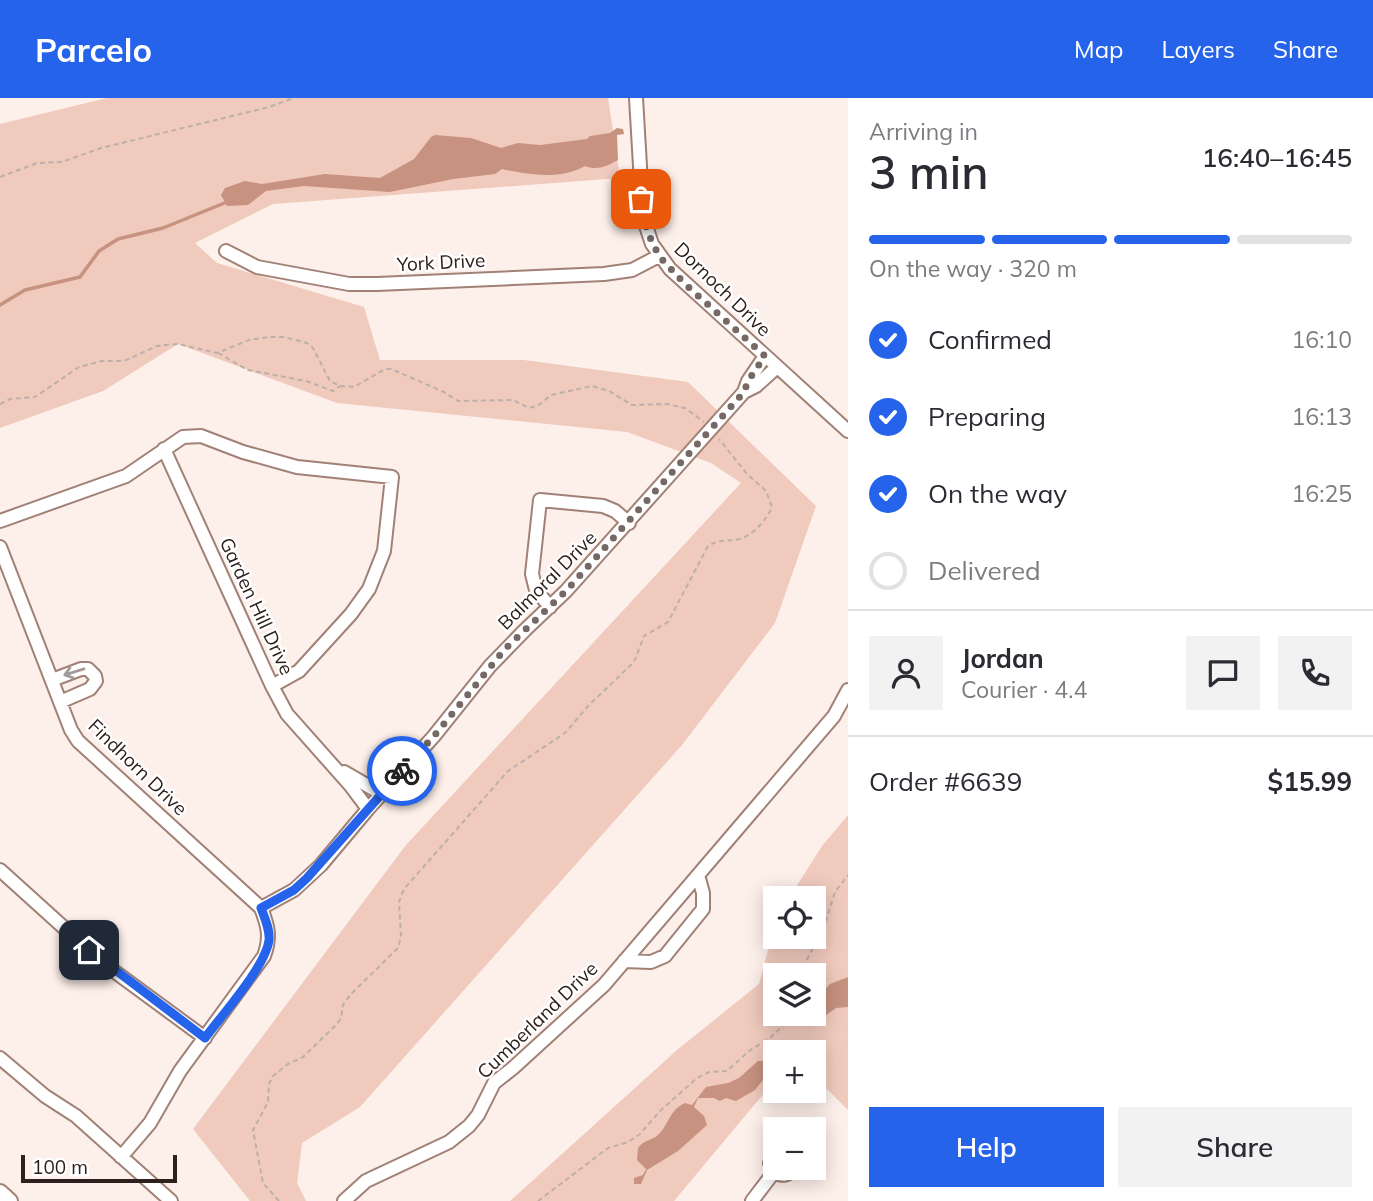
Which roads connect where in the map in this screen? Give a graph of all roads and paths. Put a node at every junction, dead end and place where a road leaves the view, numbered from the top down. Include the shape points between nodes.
1 (294, 98) edge
2 (636, 98) edge
3 (0, 177) edge
4 (226, 251) dead end
5 (659, 256) junction
6 (217, 353) junction
7 (765, 356) junction
8 (777, 367) junction
9 (340, 386) junction
10 (744, 392) junction
11 (0, 404) edge
12 (711, 428) junction
13 (848, 431) edge
14 (164, 449) junction
15 (0, 521) edge
16 (629, 523) junction
17 (0, 547) edge
18 (550, 607) junction
19 (52, 680) junction
20 (272, 686) junction
21 (848, 690) edge
22 (60, 702) junction
23 (334, 767) junction
24 (382, 794) junction
25 (368, 809) junction
26 (0, 870) edge
27 (698, 874) junction
28 (848, 875) edge
29 (261, 908) junction
30 (624, 961) junction
31 (805, 963) edge
32 (783, 1026) edge
33 (205, 1038) junction
34 (0, 1058) edge
35 (121, 1157) junction
36 (768, 1180) edge
37 (0, 1192) edge
38 (10, 1201) edge
39 (171, 1201) edge
40 (279, 1201) edge
41 (344, 1201) edge
42 (538, 1201) edge
43 (752, 1201) edge

1 - 3 path via 62,162 37,163
2 - 5 street, Dornoch Drive via 645,224
4 - 5 street, York Drive via 257,267 363,284 604,274 632,270
5 - 7 street, Dornoch Drive
6 - 9 path via 248,370 333,391
6 - 9 path via 268,337 307,343 330,381
6 - 11 path via 178,344 157,346 124,361 79,367 35,397
7 - 8 street, Dornoch Drive
7 - 10 street, Balmoral Drive
8 - 10 street, Balmoral Drive
8 - 13 street, Dornoch Drive
9 - 12 path via 354,387 391,369 458,401 513,400 529,408 551,395 593,386 632,405 685,408
10 - 12 street, Balmoral Drive
12 - 16 street, Balmoral Drive
12 - 40 path via 766,491 772,507 768,517 744,537 708,546 668,622 644,636 634,662 565,733 508,771 404,889 399,902 398,948 351,994 337,1024 269,1084 268,1102 253,1130 263,1183
14 - 15 street via 126,476
14 - 20 street, Garden Hill Drive
14 - 20 street via 183,437 201,436 297,467 392,477 384,551 369,589 299,671
16 - 18 street, Balmoral Drive
16 - 18 street via 603,506 540,500 532,574 536,590
17 - 19 street, Findhorn Drive
18 - 24 street, Balmoral Drive via 498,658
19 - 22 street, Findhorn Drive
22 -> 19 street via 90,690 95,676 81,669
20 - 23 street, Garden Hill Drive via 287,714
21 - 27 street, Cumberland Drive via 834,716
22 - 29 street, Findhorn Drive via 71,730 87,751
23 - 24 street, Garden Hill Drive
23 - 25 street, Garden Hill Drive
24 - 25 street, Balmoral Drive
25 - 29 street, Balmoral Drive via 307,878
26 - 33 street via 103,963
27 - 30 street, Cumberland Drive
27 - 30 street, Cumberland Drive via 703,909 673,946 657,961
28 - 31 path via 835,892 824,928
29 - 33 street via 269,938 264,956
30 - 41 street, Cumberland Drive via 604,985 494,1083 478,1115 460,1135 366,1181
32 - 42 path via 727,1071 697,1078 640,1134 608,1148
33 - 35 street via 150,1123
34 - 35 street
35 - 39 street
36 - 43 street
37 - 38 street

